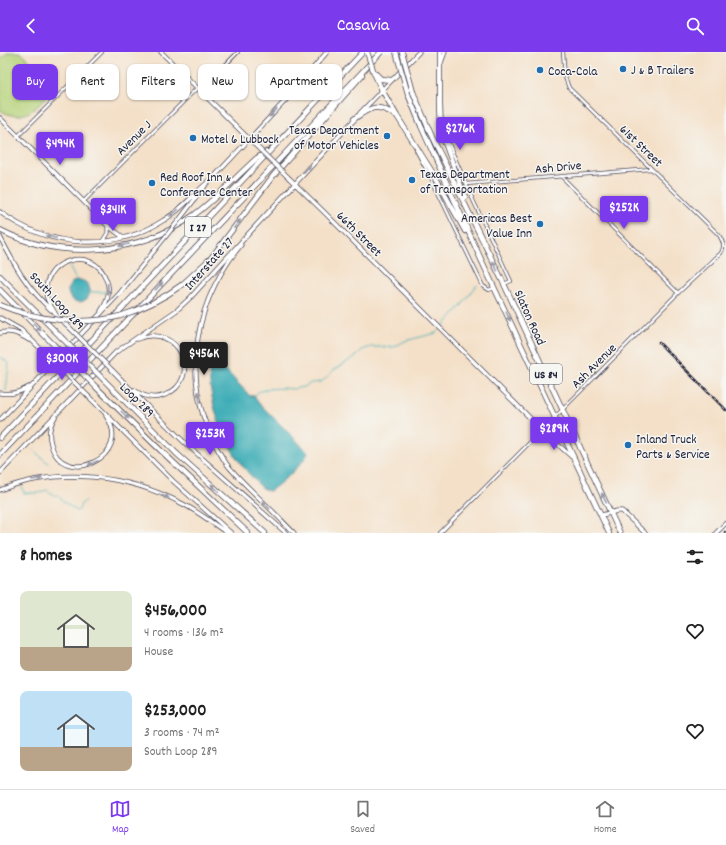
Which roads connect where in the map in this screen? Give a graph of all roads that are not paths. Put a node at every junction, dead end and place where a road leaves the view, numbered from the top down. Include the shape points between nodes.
1 (102, 52) edge
2 (161, 52) edge
3 (238, 52) edge
4 (326, 52) edge
5 (363, 52) edge
6 (367, 52) edge
7 (382, 52) edge
8 (396, 52) edge
9 (402, 52) edge
10 (419, 52) edge
11 (440, 52) edge
12 (445, 52) edge
13 (563, 52) edge
14 (225, 64) edge
15 (440, 64) junction
16 (374, 73) junction
17 (391, 80) junction
18 (198, 89) joint
19 (382, 90) junction
20 (209, 100) edge
21 (396, 116) junction
22 (0, 118) edge
23 (354, 119) junction
24 (440, 122) junction
25 (18, 136) junction
26 (409, 137) junction
27 (250, 140) junction
28 (271, 149) junction
29 (651, 168) junction
30 (561, 176) junction
31 (213, 178) junction
32 (294, 183) junction
33 (466, 184) junction
34 (84, 201) junction
35 (271, 208) junction
36 (0, 212) edge
37 (471, 215) junction
38 (108, 226) junction
39 (0, 230) edge
40 (123, 237) junction
41 (0, 238) edge
42 (103, 241) junction
43 (724, 245) joint
44 (479, 255) junction
45 (0, 276) edge
46 (504, 284) junction
47 (494, 288) junction
48 (0, 290) edge
49 (678, 293) junction
50 (0, 305) edge
51 (56, 315) junction
52 (0, 318) edge
53 (91, 324) junction
54 (0, 333) edge
55 (37, 345) junction
56 (116, 352) junction
57 (34, 383) junction
58 (127, 386) junction
59 (0, 393) edge
60 (67, 403) junction
61 (99, 407) junction
62 (562, 410) junction
63 (556, 417) junction
64 (0, 420) edge
65 (542, 430) junction
66 (0, 438) edge
67 (0, 455) edge
68 (576, 461) junction
69 (0, 473) edge
70 (0, 490) edge
71 (611, 512) junction
72 (602, 516) junction
73 (726, 523) edge
74 (227, 533) edge
75 (231, 533) edge
76 (248, 533) edge
77 (265, 533) edge
78 (286, 533) edge
79 (294, 533) edge
80 (440, 533) edge
81 (609, 533) edge
82 (620, 533) edge
83 (645, 533) edge
84 (716, 533) edge

1 - 25 street
2 - 18 main road, 66th Street
3 - 14 street, Avenue J
4 -> 27 main road
5 - 28 highway, I 27
6 - 16 highway, bridge
50 -> 7 highway, bridge via 59,320 101,319 120,316 165,296 196,274 214,254 273,176
67 -> 7 highway, I 27
8 - 44 highway, Slaton Road / US 84, bridge via 408,94 421,126
9 - 37 highway, Slaton Road / US 84, bridge via 413,92 432,137
10 - 17 main road, Interstate 27
11 - 15 highway
12 - 15 main road
13 - 29 street, 61st Street via 565,77 569,88
15 - 24 highway
16 - 17 highway via 381,79
16 - 19 highway
17 - 19 main road, Interstate 27
18 - 34 street, Avenue J
19 - 21 highway
19 - 23 main road, Interstate 27
20 - 27 main road, 66th Street
21 - 23 highway via 387,110 374,107
21 - 26 highway
22 - 25 main road
32 -> 23 main road, Interstate 27
24 - 33 street, Slaton Road
24 - 37 highway via 441,132
25 - 34 main road
26 - 44 highway via 436,178
26 - 47 street, Slaton Road via 483,286 489,290
27 - 31 main road
27 - 32 main road, 66th Street, bridge
28 -> 39 highway via 257,158 198,212 162,234 127,245 97,249 45,246
28 - 66 highway, I 27
29 - 30 street, Ash Drive
29 - 43 street, 61st Street via 719,235
30 - 33 street, Ash Drive
30 - 49 street
31 -> 40 main road via 165,220
31 - 53 main road, bridge via 119,294
32 - 35 main road, Interstate 27
32 - 65 main road, 66th Street
33 - 46 street, Slaton Road via 511,280
34 - 38 main road
35 - 56 main road, Interstate 27 via 184,304
79 -> 35 main road via 227,464 205,419 196,374 199,328 208,299 229,259
42 -> 36 main road via 78,242 51,238 26,228
46 -> 37 highway, Slaton Road / US 84
38 - 40 main road
38 - 42 main road
40 - 42 main road
41 - 51 main road, South Loop 289 via 27,285
43 - 49 street, Ash Avenue via 721,253
44 - 47 highway, Slaton Road / US 84
77 -> 45 highway, Loop 289, bridge via 176,453
46 - 47 highway
46 - 62 highway, Slaton Road / US 84
47 -> 63 highway, Slaton Road / US 84
48 -> 76 highway, Loop 289, bridge via 165,455
49 - 62 street, Ash Avenue
51 -> 53 main road via 47,297 46,288 50,276 66,261 76,259 91,262 101,270 107,280 108,290 106,301
51 - 58 main road, South Loop 289, bridge
52 - 55 main road via 21,330
53 - 57 main road
54 - 55 main road via 17,333
55 - 61 main road, bridge
56 - 58 main road via 138,339 153,336 168,339 182,353 183,377 177,387 168,394 157,398 147,397
56 - 60 main road, Interstate 27
57 - 59 main road via 18,393
57 - 64 main road
58 - 78 main road, South Loop 289 via 185,443
61 -> 60 main road via 112,430 109,449 93,464 75,466 58,457 49,438 52,422
60 - 69 main road, Interstate 27
61 - 75 main road via 182,489
62 - 63 street, Ash Avenue
71 -> 62 highway, Slaton Road / US 84
63 - 65 street, Ash Avenue
63 - 68 highway, Slaton Road / US 84
65 - 68 main road, 66th Street
65 - 80 street, Ash Avenue
68 - 72 highway, Slaton Road / US 84
70 -> 74 main road via 24,482 54,477 117,481 165,495 197,512
71 - 72 main road
71 - 82 highway, Slaton Road / US 84
71 - 83 main road via 622,511
72 - 81 highway, Slaton Road / US 84
73 - 84 main road

